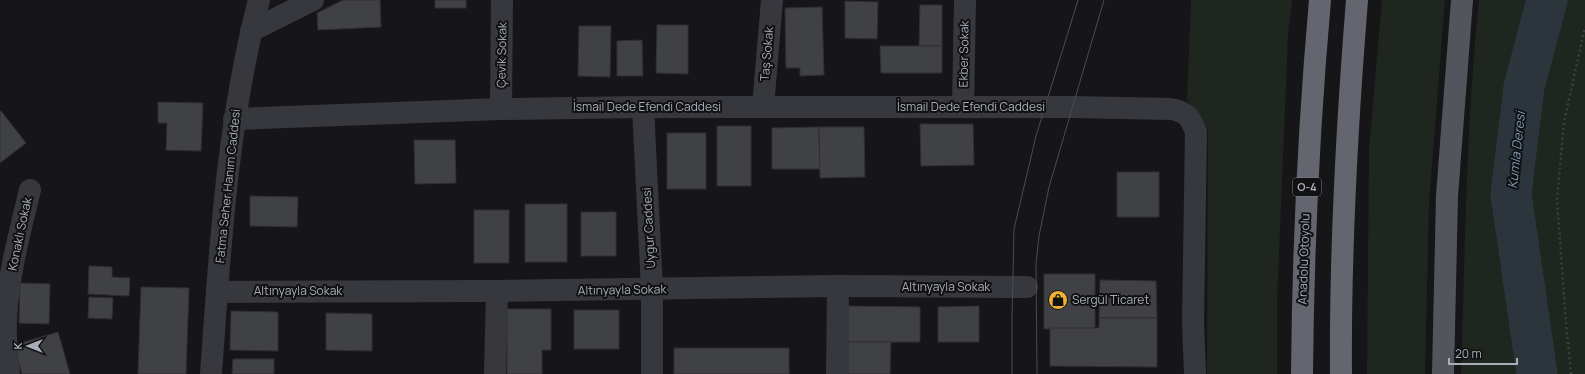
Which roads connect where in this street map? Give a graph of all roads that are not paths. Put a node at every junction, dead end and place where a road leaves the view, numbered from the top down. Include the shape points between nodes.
1 (259, 0) edge
2 (313, 0) edge
3 (502, 0) edge
4 (772, 0) edge
5 (965, 0) edge
6 (1320, 0) edge
7 (1357, 0) edge
8 (1462, 0) edge
9 (251, 31) junction
10 (643, 107) junction
11 (763, 107) junction
12 (963, 108) junction
13 (501, 109) junction
14 (234, 119) junction
15 (30, 190) dead end
16 (838, 286) junction
17 (1027, 287) dead end
18 (652, 290) junction
19 (497, 291) junction
20 (217, 292) junction
21 (9, 374) edge
22 (211, 374) edge
23 (495, 374) edge
24 (652, 374) edge
25 (837, 374) edge
26 (1195, 374) edge
27 (1302, 374) edge
28 (1341, 374) edge
29 (1443, 374) edge

1 - 9 street, Fatma Seher Hanım Caddesi
2 - 9 street
3 - 13 street, Çevik Sokak
4 - 11 street, Taş Sokak
5 - 12 street, Ekber Sokak
6 - 27 highway, Anadolu Otoyolu / O-4 via 1307,178
7 - 28 highway via 1345,178 1340,306
8 - 29 main road via 1447,196
9 - 14 street, Fatma Seher Hanım Caddesi
10 - 11 street, İsmail Dede Efendi Caddesi
10 - 13 street, İsmail Dede Efendi Caddesi
10 - 18 street, Uygur Caddesi
11 - 12 street, İsmail Dede Efendi Caddesi
12 - 26 street, İsmail Dede Efendi Caddesi via 1171,109 1182,111 1191,119 1196,132 1193,322
13 - 14 street, İsmail Dede Efendi Caddesi
14 - 20 street, Fatma Seher Hanım Caddesi via 223,206
15 - 21 street, Konaklı Sokak via 13,261 8,297 6,320
16 - 17 street, Altınyayla Sokak
16 - 18 street, Altınyayla Sokak
16 - 25 street
18 - 19 street, Altınyayla Sokak
18 - 24 street, Uygur Caddesi
19 - 20 street, Altınyayla Sokak
19 - 23 street
20 - 22 street, Fatma Seher Hanım Caddesi

